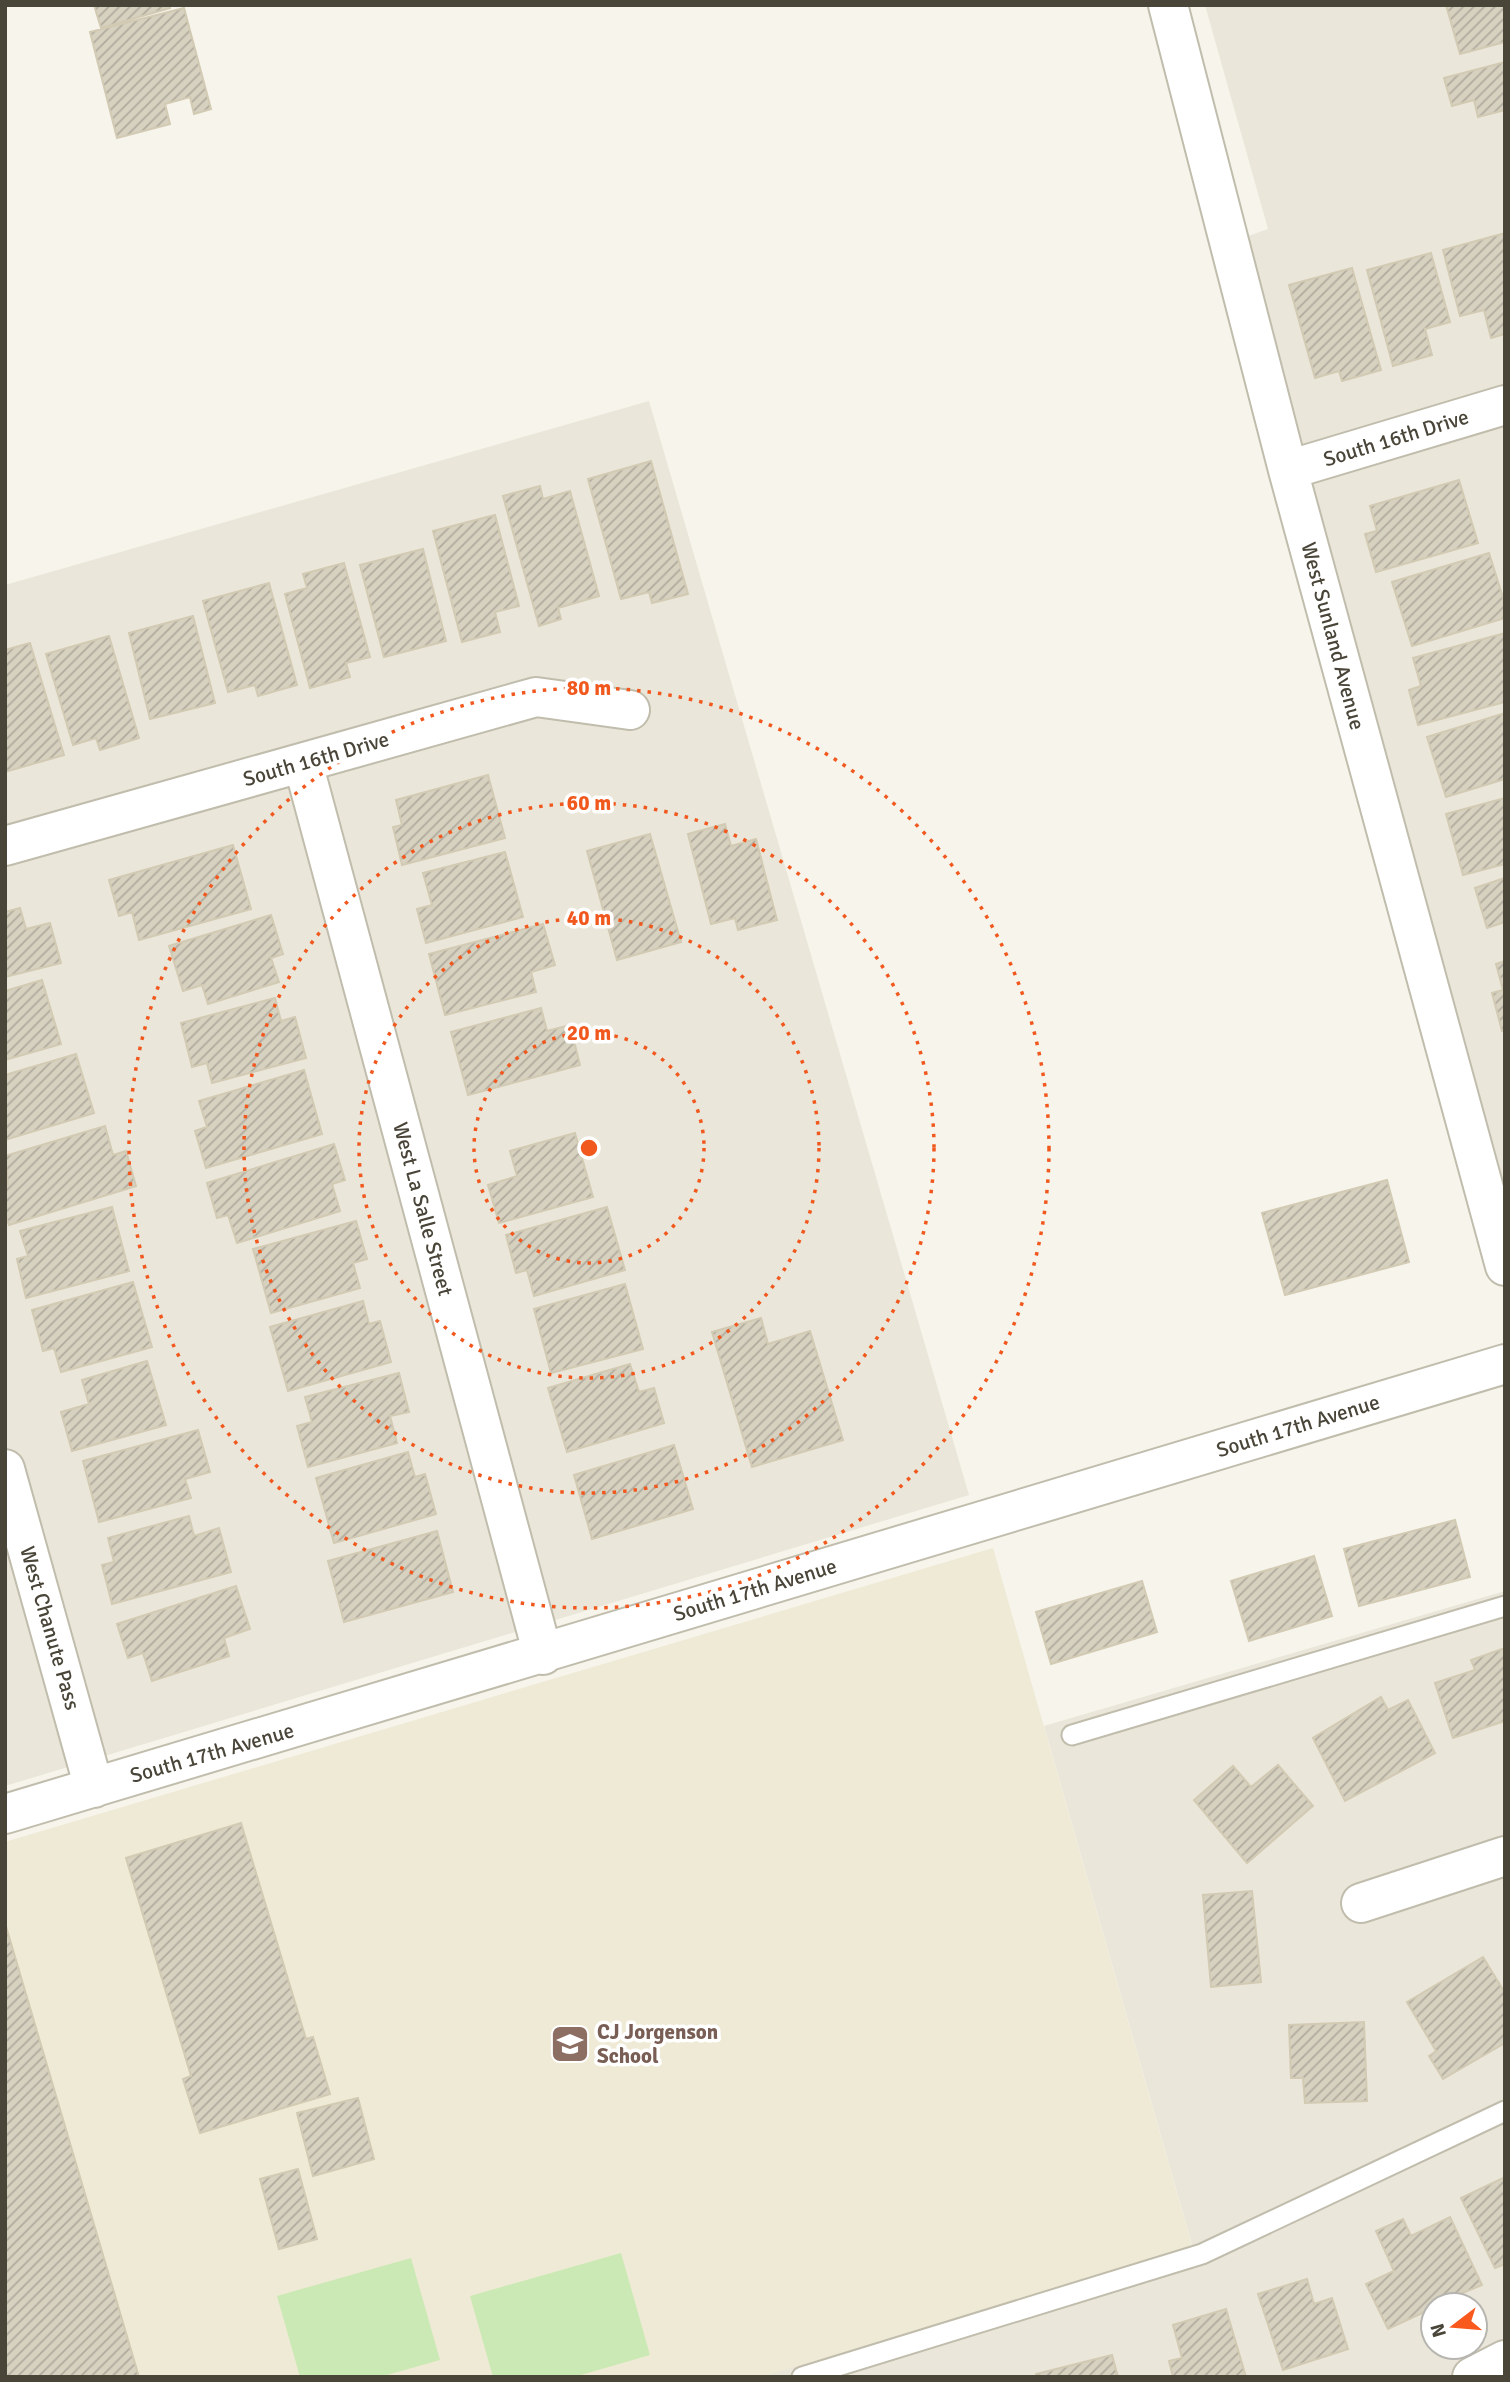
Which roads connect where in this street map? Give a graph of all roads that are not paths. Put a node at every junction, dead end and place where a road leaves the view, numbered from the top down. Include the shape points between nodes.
1 (1168, 5) edge
2 (1505, 405) edge
3 (1288, 470) junction
4 (629, 710) dead end
5 (303, 763) junction
6 (5, 846) edge
7 (1505, 1266) edge
8 (1505, 1364) edge
9 (5, 1469) edge
10 (1505, 1606) edge
11 (543, 1655) junction
12 (1072, 1735) dead end
13 (94, 1788) junction
14 (5, 1814) edge
15 (1505, 1856) edge
16 (1361, 1903) dead end
17 (1505, 2110) edge
18 (1505, 2360) edge
19 (802, 2377) edge
20 (1472, 2377) edge

1 - 3 street, West Sunland Avenue
2 - 3 street, South 16th Drive
3 - 7 street, West Sunland Avenue
4 - 5 street, South 16th Drive via 536,697
5 - 6 street, South 16th Drive
5 - 11 street, West La Salle Street
8 - 11 street, South 17th Avenue
9 - 13 street, West Chanute Pass
10 - 12 lane
11 - 13 street, South 17th Avenue
13 - 14 street, South 17th Avenue
15 - 16 street
17 - 19 lane via 1202,2254
18 - 20 street

